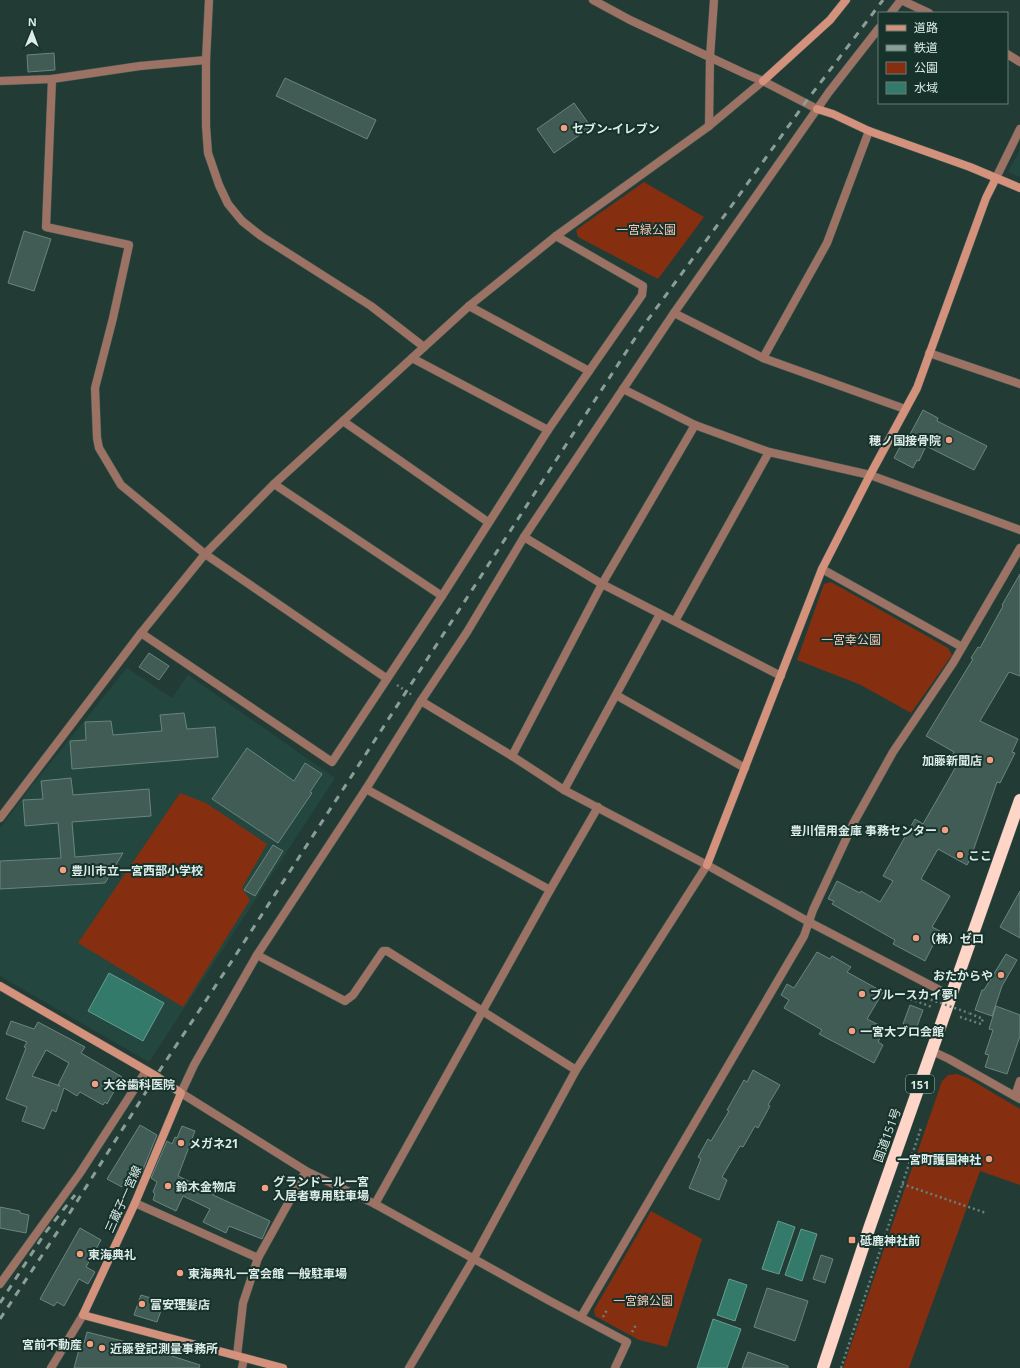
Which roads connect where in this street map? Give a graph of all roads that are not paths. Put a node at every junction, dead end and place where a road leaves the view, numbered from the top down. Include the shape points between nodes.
1 (209, 0) edge
2 (593, 0) edge
3 (714, 0) edge
4 (846, 0) edge
5 (901, 0) edge
6 (892, 12) edge
7 (927, 12) edge
8 (878, 29) edge
9 (1008, 55) edge
10 (710, 57) junction
11 (206, 60) junction
12 (1020, 62) edge
13 (52, 79) junction
14 (0, 81) edge
15 (763, 81) junction
16 (817, 109) junction
17 (709, 126) junction
18 (1020, 129) edge
19 (869, 131) junction
20 (996, 178) junction
21 (1020, 188) edge
22 (556, 236) junction
23 (469, 306) junction
24 (674, 313) junction
25 (424, 347) junction
26 (929, 353) junction
27 (412, 358) junction
28 (763, 358) junction
29 (589, 372) junction
30 (1020, 384) edge
31 (623, 388) junction
32 (905, 409) junction
33 (343, 421) junction
34 (695, 425) junction
35 (548, 430) junction
36 (769, 452) junction
37 (870, 474) junction
38 (274, 484) junction
39 (488, 522) junction
40 (1020, 530) edge
41 (524, 538) junction
42 (1020, 548) edge
43 (205, 554) junction
44 (822, 569) junction
45 (602, 584) junction
46 (442, 596) junction
47 (660, 614) junction
48 (675, 621) junction
49 (141, 633) junction
50 (962, 647) junction
51 (781, 676) junction
52 (386, 678) junction
53 (616, 695) junction
54 (421, 701) junction
55 (512, 756) junction
56 (745, 768) junction
57 (366, 789) junction
58 (564, 790) junction
59 (1020, 800) edge
60 (598, 807) junction
61 (0, 818) edge
62 (707, 865) junction
63 (550, 890) junction
64 (809, 922) junction
65 (257, 955) junction
66 (0, 986) edge
67 (951, 996) junction
68 (483, 1011) junction
69 (932, 1051) junction
70 (576, 1070) junction
71 (146, 1071) junction
72 (1020, 1080) edge
73 (181, 1093) junction
74 (1017, 1098) edge
75 (306, 1171) junction
76 (135, 1204) junction
77 (375, 1204) junction
78 (258, 1258) junction
79 (474, 1258) junction
80 (0, 1284) edge
81 (83, 1316) junction
82 (581, 1318) junction
83 (240, 1357) junction
84 (50, 1368) edge
85 (242, 1368) edge
86 (283, 1368) edge
87 (409, 1368) edge
88 (614, 1368) edge
89 (823, 1368) edge

1 - 11 street
2 - 10 street
3 - 10 street
4 - 15 street via 830,20
5 - 6 street
5 - 7 street
8 - 16 street
9 - 12 street
10 - 15 street
10 - 17 street
11 - 13 street via 140,66
11 - 25 street via 208,153 228,204 242,221 261,236 371,306
13 - 14 street
13 - 43 street via 46,227 129,245 95,388 99,448 121,485
15 - 16 street
15 - 17 street
16 - 19 street
16 - 24 street
17 - 22 street
18 - 20 street
19 - 20 street
19 - 28 street via 827,243
20 - 21 street
20 - 26 street via 986,198
22 - 23 street
22 - 29 street via 643,286 642,294
23 - 25 street
23 - 29 street
24 - 28 street
24 - 31 street
25 - 27 street
26 - 30 street
26 - 32 street
27 - 33 street
27 - 35 street
28 - 32 street
29 - 35 street
31 - 34 street
31 - 41 street
32 - 37 street
33 - 38 street
33 - 39 street
34 - 36 street
34 - 45 street
35 - 39 street
36 - 37 street
36 - 48 street
37 - 40 street
37 - 44 street
38 - 43 street
38 - 46 street
39 - 46 street
41 - 45 street
41 - 54 street via 467,632
42 - 50 street
43 - 49 street
43 - 52 street
44 - 50 street
44 - 51 street
45 - 47 street
45 - 55 street
46 - 52 street
47 - 48 street
47 - 53 street
48 - 51 street
49 - 52 street via 332,762
49 - 61 street
50 - 64 street via 893,752 854,822
51 - 56 street
53 - 56 street
53 - 58 street
54 - 55 street
54 - 57 street
55 - 58 street
56 - 62 street
57 - 63 street
57 - 65 street
58 - 60 street
59 - 67 highway, 国道151号 / 151
60 - 62 street
60 - 63 street
62 - 64 street
62 - 70 street
63 - 68 street
64 - 67 street
64 - 82 street via 804,936
65 - 68 street via 344,1001 353,995 382,951 387,951
65 - 73 street via 194,1065
66 - 71 street
67 - 69 highway, 国道151号 / 151
68 - 70 street
68 - 77 street
69 - 74 street
69 - 89 highway, 国道151号 / 151
70 - 79 street
71 - 73 street
71 - 80 street via 80,1173
72 - 74 street
73 - 75 street
73 - 76 street, 三蔵子一宮線
75 - 77 street
75 - 78 street
76 - 78 street
76 - 81 street, 三蔵子一宮線
77 - 79 street
78 - 83 street via 244,1303
79 - 82 street
79 - 87 street
81 - 83 street
81 - 84 street
82 - 88 street via 627,1342
83 - 85 street
83 - 86 street

